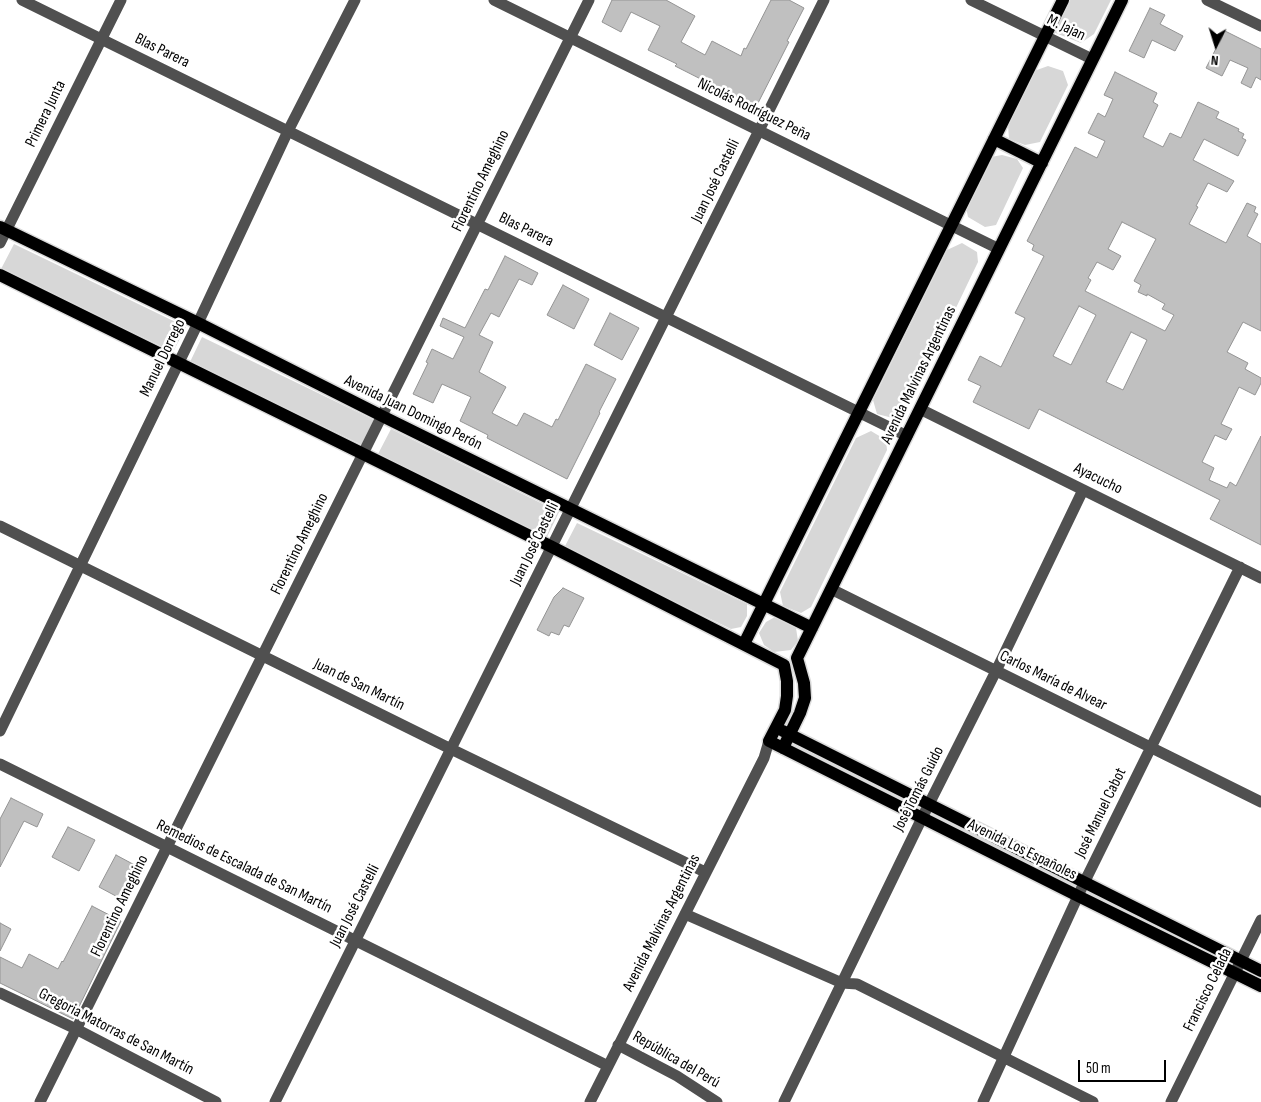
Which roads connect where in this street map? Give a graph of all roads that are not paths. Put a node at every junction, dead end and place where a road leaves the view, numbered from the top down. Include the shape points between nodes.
1 (22, 0) edge
2 (121, 0) edge
3 (355, 0) edge
4 (494, 0) edge
5 (589, 0) edge
6 (824, 0) edge
7 (971, 0) edge
8 (1063, 0) edge
9 (1122, 0) edge
10 (1207, 0) edge
11 (1261, 26) edge
12 (1045, 36) junction
13 (570, 38) junction
14 (101, 39) junction
15 (1092, 59) junction
16 (288, 131) junction
17 (759, 131) junction
18 (994, 140) junction
19 (1042, 163) junction
20 (477, 224) junction
21 (951, 226) junction
22 (3, 229) edge
23 (0, 243) edge
24 (999, 249) junction
25 (0, 275) edge
26 (666, 317) junction
27 (198, 323) junction
28 (178, 362) junction
29 (920, 409) junction
30 (859, 412) junction
31 (382, 416) junction
32 (907, 436) junction
33 (363, 454) junction
34 (1083, 490) junction
35 (571, 509) junction
36 (0, 526) edge
37 (552, 547) junction
38 (80, 566) junction
39 (1240, 568) junction
40 (1261, 578) edge
41 (831, 589) junction
42 (764, 604) junction
43 (812, 628) junction
44 (744, 644) junction
45 (262, 656) junction
46 (797, 658) junction
47 (784, 666) junction
48 (996, 671) junction
49 (776, 727) junction
50 (0, 731) edge
51 (790, 734) junction
52 (769, 741) junction
53 (783, 748) junction
54 (1151, 748) junction
55 (451, 749) junction
56 (764, 758) junction
57 (0, 764) edge
58 (1261, 802) edge
59 (929, 804) junction
60 (922, 818) junction
61 (167, 847) junction
62 (705, 872) junction
63 (1084, 883) junction
64 (1078, 896) junction
65 (686, 914) junction
66 (1261, 920) edge
67 (356, 940) junction
68 (1241, 960) junction
69 (1261, 971) edge
70 (1234, 972) junction
71 (842, 983) junction
72 (1261, 986) edge
73 (0, 993) edge
74 (76, 1030) junction
75 (618, 1045) junction
76 (1003, 1058) junction
77 (608, 1066) junction
78 (40, 1102) edge
79 (216, 1102) edge
80 (275, 1102) edge
81 (590, 1102) edge
82 (717, 1102) edge
83 (784, 1102) edge
84 (984, 1102) edge
85 (1093, 1102) edge
86 (1171, 1102) edge

1 - 14 street, Blas Parera
2 - 14 street, Primera Junta
3 - 16 street, Manuel Dorrego
4 - 13 street, Nicolás Rodríguez Peña
5 - 13 street, Florentino Ameghino
6 - 17 street, Juan José Castelli
7 - 12 street, M. Jajan
8 - 12 main road
9 - 15 main road, Avenida Malvinas Argentinas
10 - 11 street
12 - 15 street, M. Jajan
12 - 18 main road
13 - 17 street, Nicolás Rodríguez Peña
13 - 20 street, Florentino Ameghino
14 - 16 street, Blas Parera
14 - 22 street, Primera Junta
15 - 19 main road, Avenida Malvinas Argentinas
16 - 20 street, Blas Parera
16 - 27 street, Manuel Dorrego
17 - 21 street, Nicolás Rodríguez Peña
17 - 26 street, Juan José Castelli
18 - 19 main road
18 - 21 main road
19 - 24 main road, Avenida Malvinas Argentinas
20 - 26 street, Blas Parera
20 - 31 street, Florentino Ameghino
21 - 24 street, Nicolás Rodríguez Peña
21 - 30 main road
22 - 23 street, Primera Junta
22 - 27 main road, Avenida Juan Domingo Perón
24 - 29 main road, Avenida Malvinas Argentinas
25 - 28 main road
26 - 30 street, Blas Parera
26 - 35 street, Juan José Castelli
27 - 28 street, Manuel Dorrego
27 - 31 main road, Avenida Juan Domingo Perón
28 - 33 main road
28 - 38 street, Manuel Dorrego
29 - 32 main road, Avenida Malvinas Argentinas
29 - 34 street, Ayacucho
30 - 32 street, Blas Parera
30 - 42 main road
31 - 33 street, Florentino Ameghino
31 - 35 main road, Avenida Juan Domingo Perón
32 - 41 main road, Avenida Malvinas Argentinas
33 - 37 main road
33 - 45 street, Florentino Ameghino
34 - 39 street, Ayacucho
34 - 48 street, José Tomás Guido
35 - 37 street, Juan José Castelli
35 - 42 main road, Avenida Juan Domingo Perón
36 - 38 street, Juan de San Martín
37 - 44 main road
37 - 55 street, Juan José Castelli
38 - 45 street, Juan de San Martín
38 - 50 street, Manuel Dorrego
39 - 40 street, Ayacucho
39 - 54 street, José Manuel Cabot
41 - 43 main road, Avenida Malvinas Argentinas
41 - 48 street, Carlos María de Alvear
42 - 43 main road, Avenida Juan Domingo Perón
42 - 44 main road
43 - 46 main road, Avenida Malvinas Argentinas
44 - 47 main road
45 - 55 street, Juan de San Martín
45 - 61 street, Florentino Ameghino
46 - 47 street
46 - 51 main road via 805,698
47 - 49 main road, Avenida Malvinas Argentinas via 788,696
48 - 54 street, Carlos María de Alvear
48 - 59 street, José Tomás Guido
49 - 51 main road, Avenida Los Españoles
49 - 52 main road, Avenida Malvinas Argentinas
51 - 53 main road
51 - 59 main road, Avenida Los Españoles
52 - 53 main road, Avenida Los Españoles
52 - 56 street, Avenida Malvinas Argentinas
53 - 56 street
53 - 60 main road, Avenida Los Españoles
54 - 58 street, Carlos María de Alvear
54 - 63 street, José Manuel Cabot
55 - 62 street, Juan de San Martín
55 - 67 street, Juan José Castelli
56 - 62 street, Avenida Malvinas Argentinas
57 - 61 street, Remedios de Escalada de San Martín
59 - 60 street, José Tomás Guido
59 - 63 main road, Avenida Los Españoles
60 - 64 main road, Avenida Los Españoles
60 - 71 street, José Tomás Guido
61 - 67 street, Remedios de Escalada de San Martín
61 - 74 street, Florentino Ameghino
62 - 65 street, Avenida Malvinas Argentinas
63 - 64 street, José Manuel Cabot
63 - 68 main road, Avenida Los Españoles
64 - 70 main road, Avenida Los Españoles
64 - 76 street, José Manuel Cabot
65 - 71 street
65 - 75 street, Avenida Malvinas Argentinas
66 - 68 street, Francisco Celada
67 - 77 street, Remedios de Escalada de San Martín
67 - 80 street, Juan José Castelli
68 - 69 main road, Avenida Los Españoles
68 - 70 street, Francisco Celada
70 - 72 main road, Avenida Los Españoles
70 - 86 street, Francisco Celada
71 - 76 street via 857,984
71 - 83 street, José Tomás Guido
73 - 74 street, Gregoria Matorras de San Martín
74 - 78 street, Florentino Ameghino
74 - 79 street, Gregoria Matorras de San Martín
75 - 77 street, Avenida Malvinas Argentinas
75 - 82 street, República del Perú via 677,1076
76 - 84 street, José Manuel Cabot
76 - 85 street
77 - 81 street, Avenida Malvinas Argentinas

